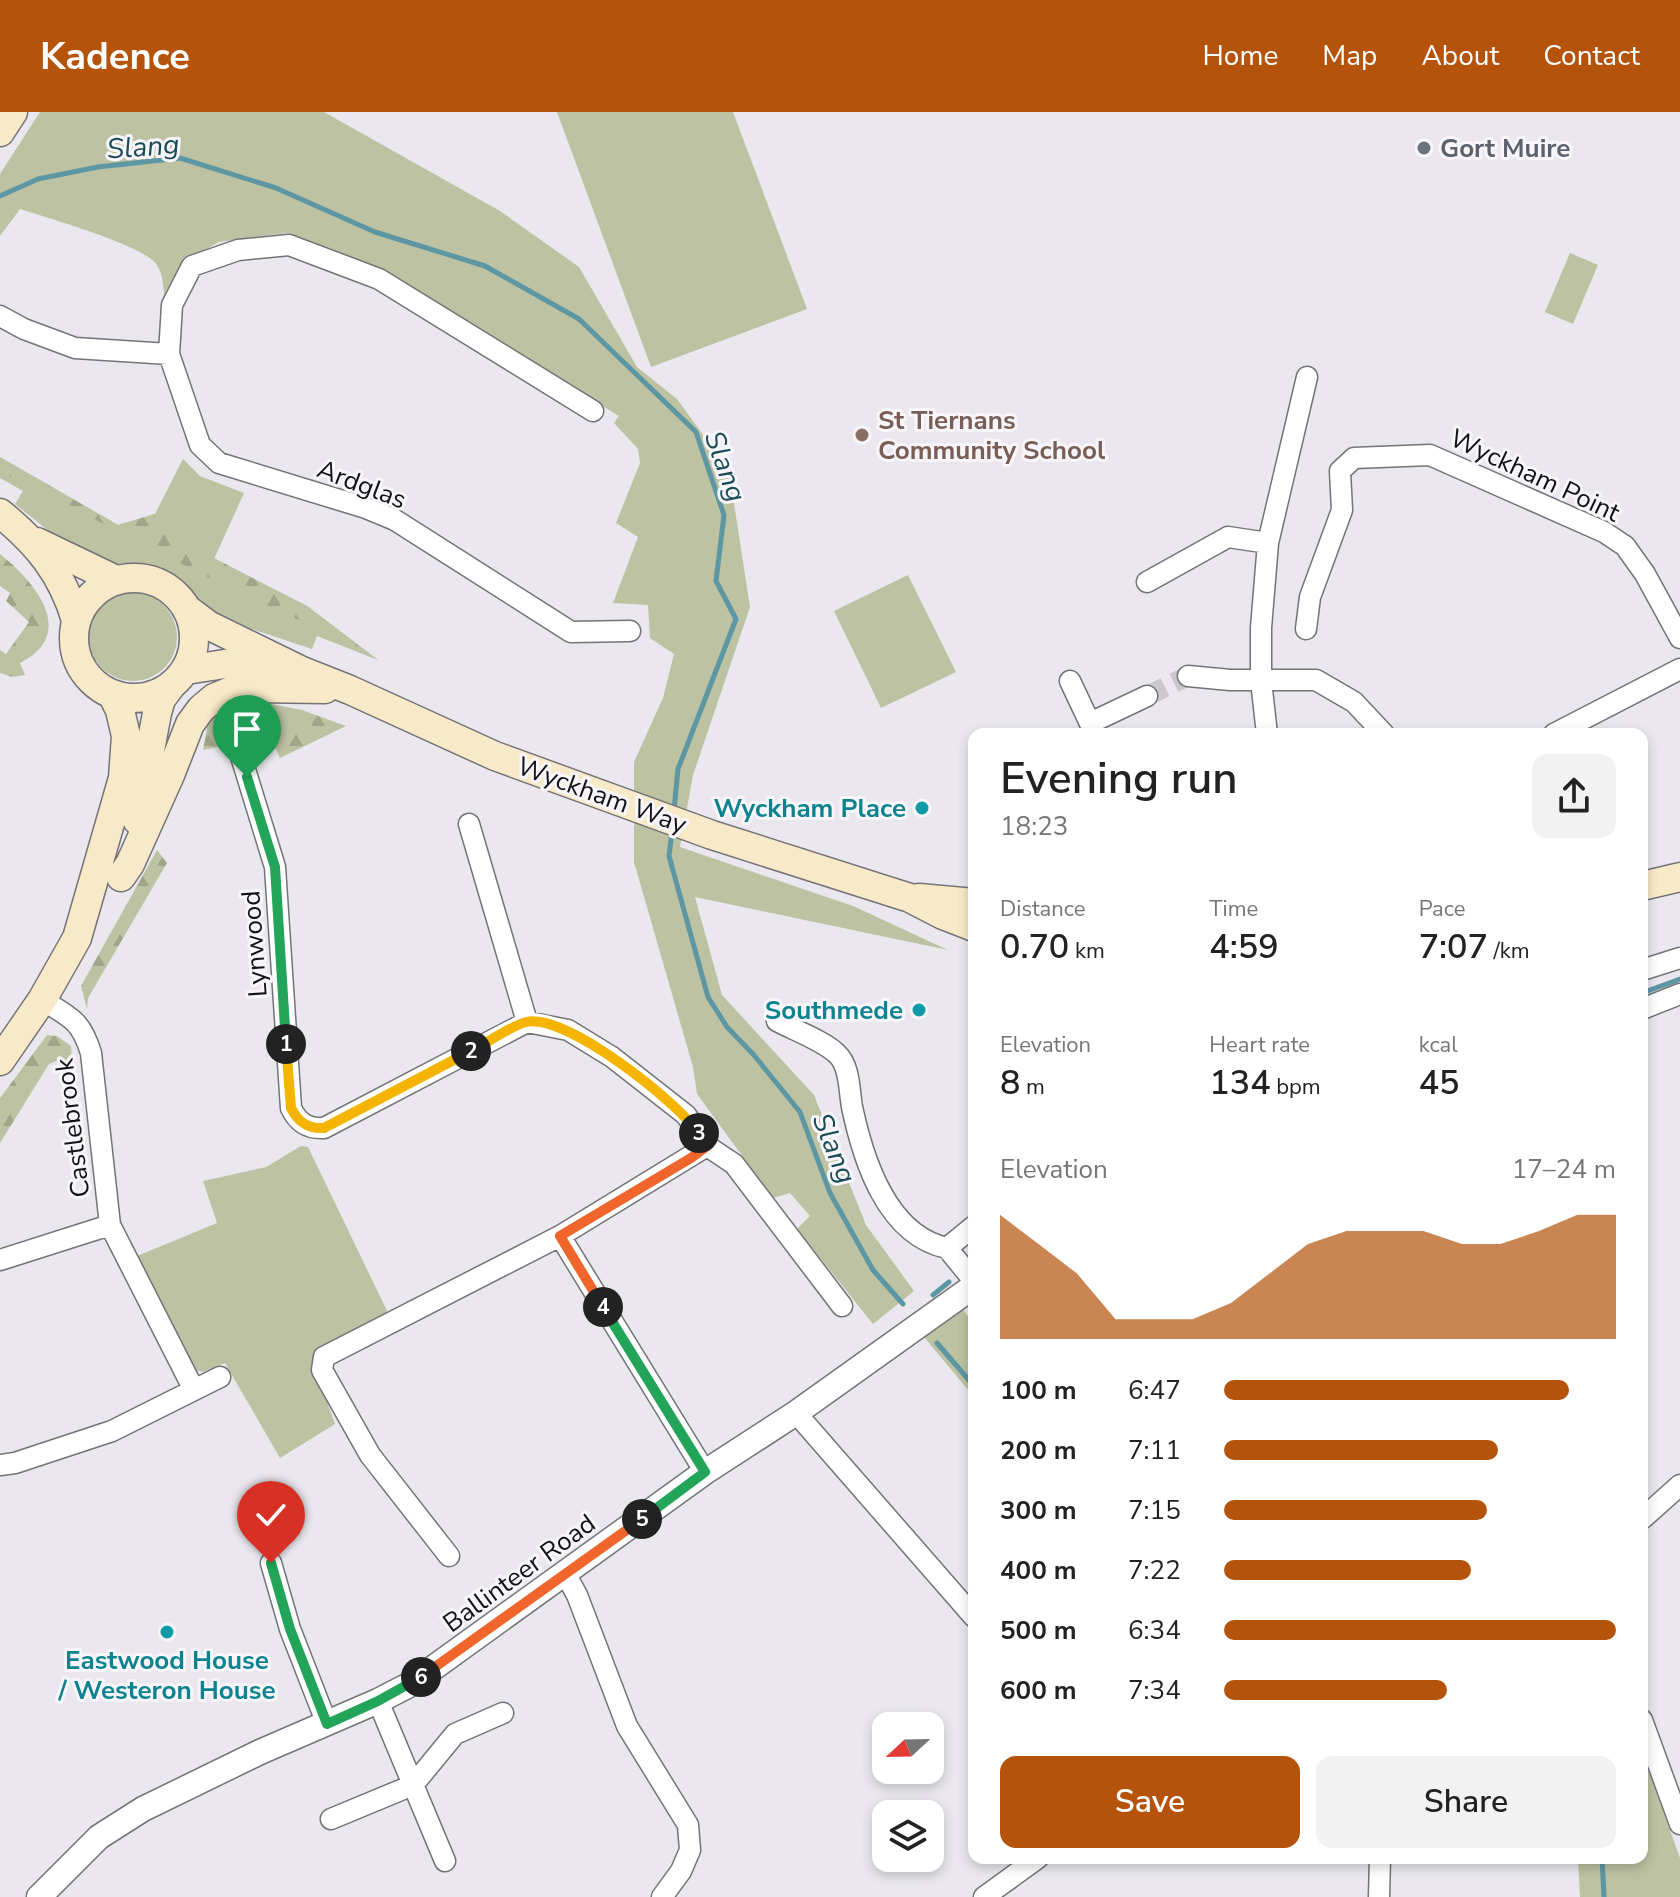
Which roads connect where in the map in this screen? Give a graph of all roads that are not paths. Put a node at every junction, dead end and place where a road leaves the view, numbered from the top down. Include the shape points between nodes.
1 (13, 112) edge
2 (0, 132) edge
3 (0, 316) edge
4 (169, 354) junction
5 (1307, 377) dead end
6 (593, 411) dead end
7 (0, 513) edge
8 (32, 540) junction
9 (1268, 543) junction
10 (116, 580) junction
11 (1147, 582) dead end
12 (188, 610) junction
13 (76, 620) junction
14 (1306, 629) dead end
15 (630, 631) dead end
16 (1680, 638) edge
17 (1680, 669) edge
18 (302, 671) junction
19 (1188, 676) tunnel mouth
20 (178, 678) junction
21 (1070, 681) dead end
22 (1261, 681) junction
23 (350, 690) junction
24 (112, 694) junction
25 (1147, 696) tunnel mouth
26 (1092, 728) edge
27 (1266, 728) edge
28 (1378, 728) edge
29 (1566, 728) edge
30 (239, 750) dead end
31 (469, 824) dead end
32 (121, 877) junction
33 (1680, 877) edge
34 (1648, 885) edge
35 (910, 898) junction
36 (968, 902) edge
37 (968, 925) edge
38 (77, 938) junction
39 (1680, 958) edge
40 (1648, 968) edge
41 (1680, 994) edge
42 (42, 1000) junction
43 (1648, 1007) edge
44 (777, 1021) dead end
45 (527, 1022) junction
46 (0, 1061) edge
47 (707, 1146) junction
48 (110, 1225) junction
49 (968, 1231) edge
50 (560, 1236) junction
51 (947, 1248) junction
52 (0, 1260) edge
53 (968, 1276) edge
54 (968, 1289) edge
55 (842, 1306) dead end
56 (220, 1377) dead end
57 (194, 1390) junction
58 (796, 1413) junction
59 (0, 1465) edge
60 (705, 1472) junction
61 (1680, 1485) edge
62 (1648, 1514) edge
63 (449, 1556) dead end
64 (271, 1563) dead end
65 (566, 1575) junction
66 (968, 1610) edge
67 (378, 1701) junction
68 (503, 1713) dead end
69 (327, 1724) junction
70 (1648, 1736) edge
71 (413, 1785) junction
72 (331, 1819) dead end
73 (1680, 1824) edge
74 (445, 1861) dead end
75 (1030, 1864) edge
76 (1380, 1864) edge
77 (39, 1897) edge
78 (662, 1897) edge
79 (984, 1897) edge
80 (1379, 1897) edge

1 - 2 main road
3 - 4 street via 75,348
4 - 6 street, Ardglas via 172,305 192,266 238,250 289,245 379,279
4 - 15 street, Ardglas via 200,445 219,463 395,520 571,632
5 - 9 street
7 - 8 main road
8 - 10 main road
8 - 13 main road via 68,595
9 - 11 street via 1228,537
9 - 22 street
10 - 12 main road via 144,578 162,584
10 - 13 main road via 90,597
12 - 18 main road, Wyckham Way
12 - 20 main road via 194,646
13 - 24 main road via 74,645 80,664
14 - 16 street, Wyckham Point via 1310,597 1342,510 1340,471 1354,458 1430,455 1625,546
17 - 29 street
18 - 20 main road, Wyckham Way via 231,663
18 - 23 main road, Wyckham Way
19 - 22 street
20 - 24 main road via 146,697
20 - 32 main road via 161,699 140,812
21 - 26 street
22 - 27 street
22 - 28 street via 1316,680 1354,702
23 - 32 main road via 251,688 222,695 201,709
23 - 35 main road, Wyckham Way via 594,794
24 - 38 main road via 126,736 123,778
25 - 26 street
30 - 45 street, Lynwood via 275,867 295,1118 324,1128
31 - 45 street
32 - 38 main road via 97,920
33 - 34 main road
35 - 36 main road, Wyckham Way
35 - 37 main road, Wyckham Way
38 - 42 main road
39 - 40 street
41 - 43 street
42 - 46 main road
42 - 48 street, Castlebrook via 77,1022 89,1046
44 - 51 street via 837,1053 871,1175 890,1207 919,1236
45 - 47 street via 568,1030 612,1057 686,1115
47 - 50 street
47 - 55 street via 734,1164
48 - 52 street, Castlebrook
48 - 57 street, Castlebrook
49 - 51 street
50 - 60 street
50 - 63 street via 324,1357 322,1370 370,1455
51 - 53 street
54 - 58 street, Ballinteer Road
56 - 57 street
57 - 59 street via 112,1431
58 - 60 street, Ballinteer Road
58 - 66 street
60 - 65 street, Ballinteer Road
61 - 62 street
64 - 69 street via 294,1642
65 - 67 street, Ballinteer Road via 411,1684
65 - 78 street via 627,1726 688,1825 690,1850
67 - 69 street, Ballinteer Road
67 - 71 street
68 - 71 street via 455,1734
69 - 77 street, Ballinteer Road via 143,1809 99,1837
70 - 73 street
71 - 72 street
71 - 74 street
75 - 79 street
76 - 80 street

